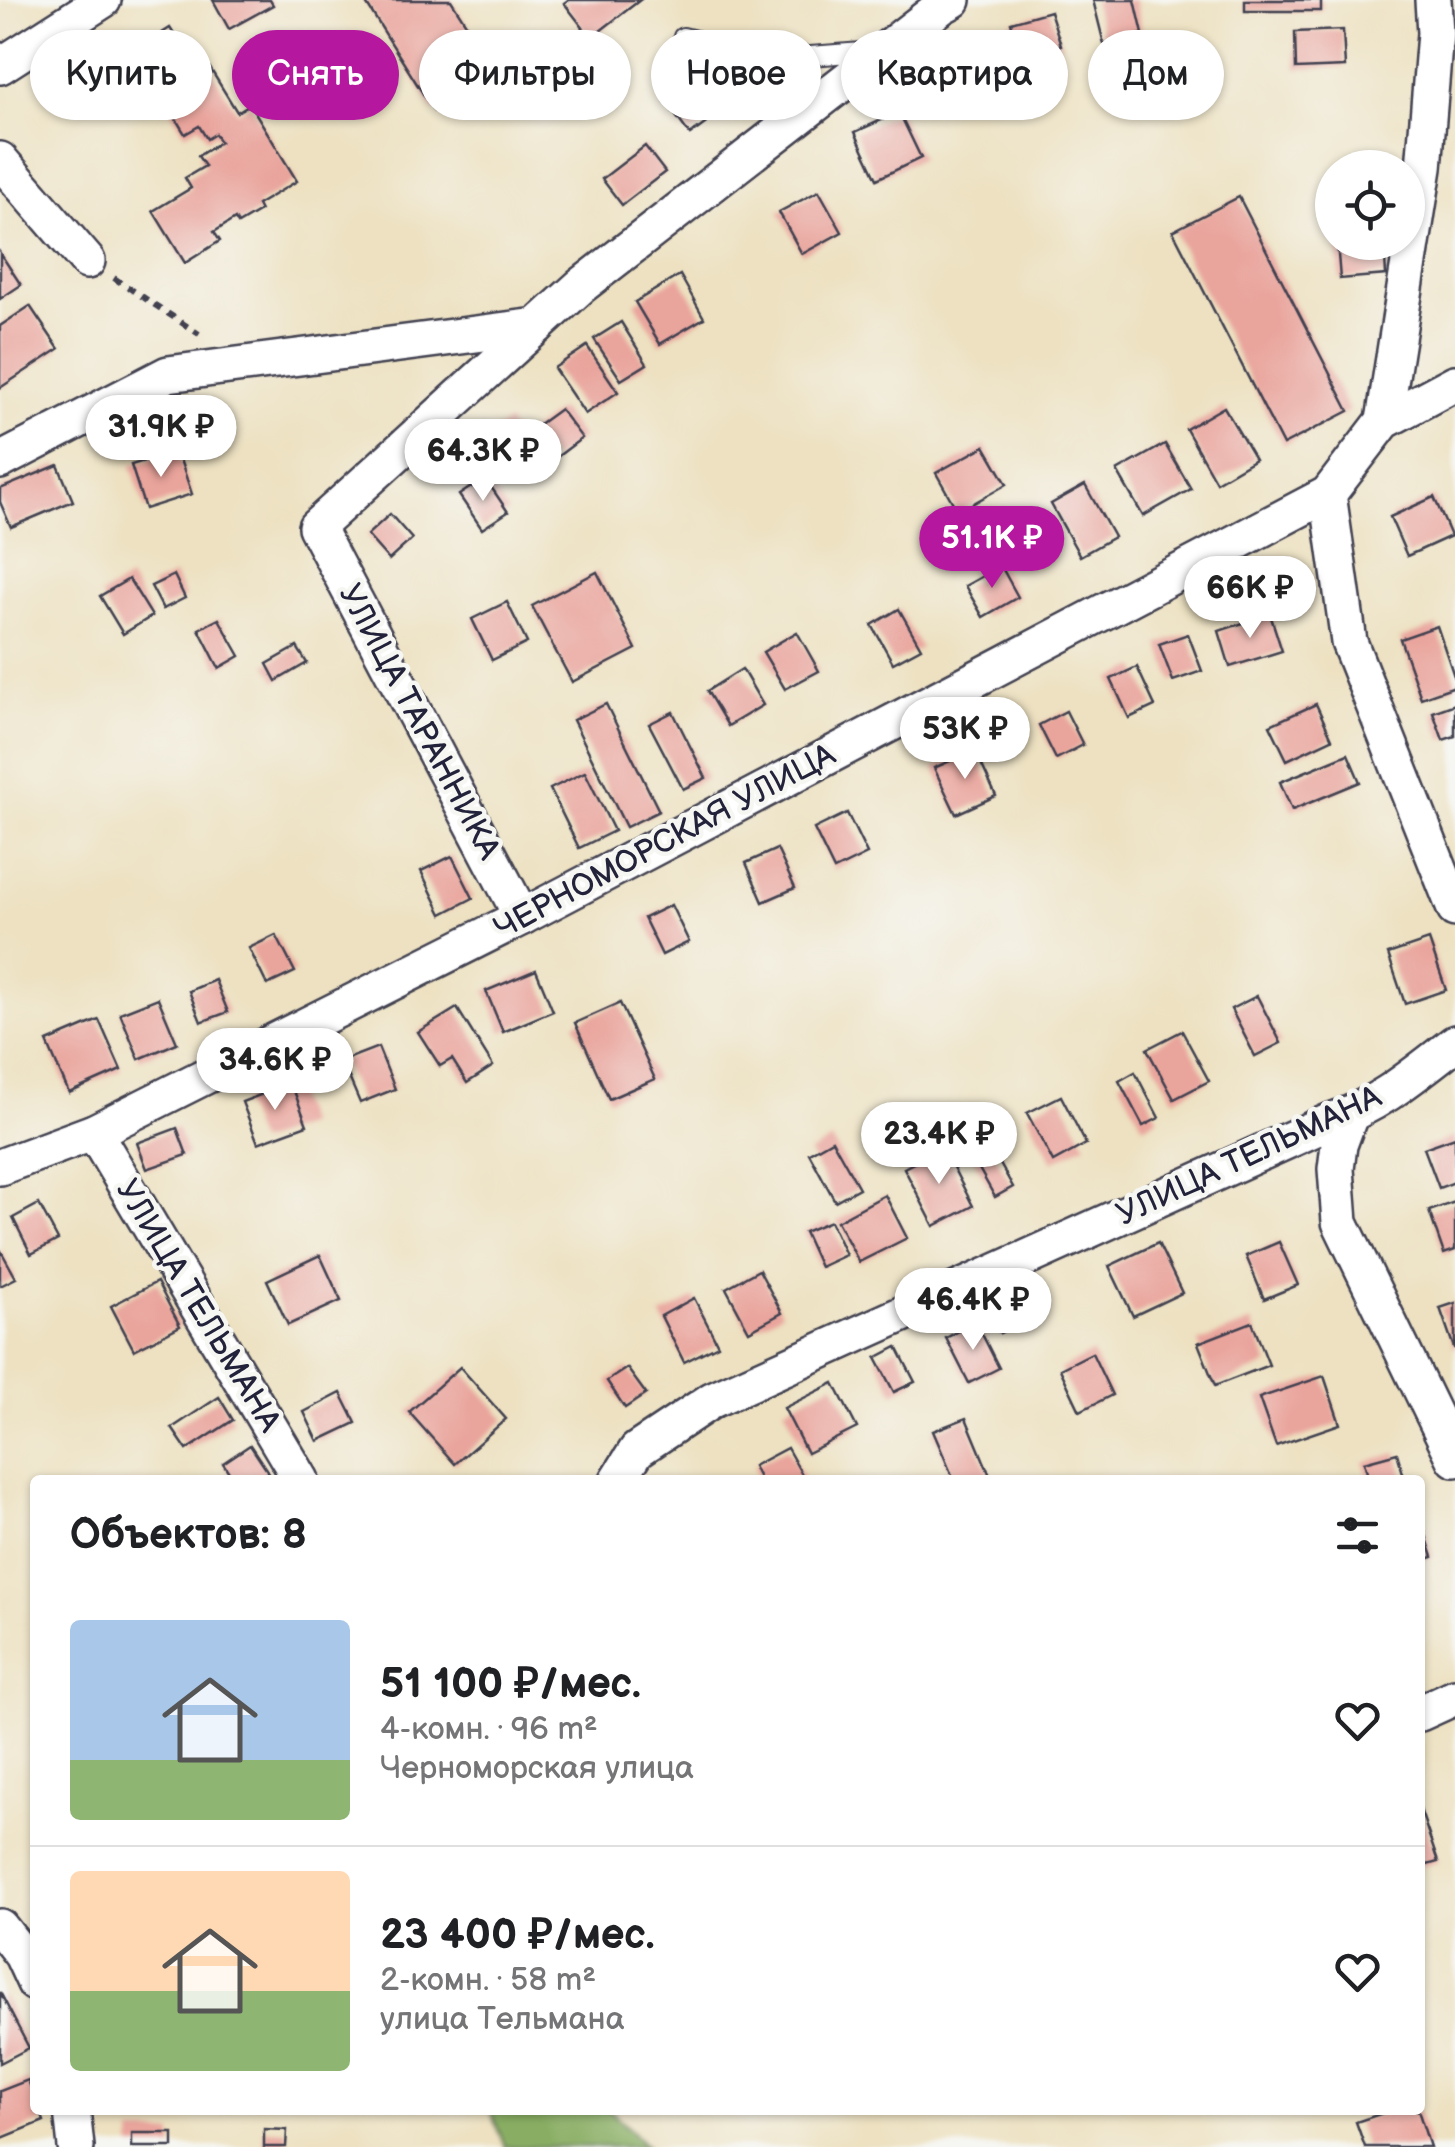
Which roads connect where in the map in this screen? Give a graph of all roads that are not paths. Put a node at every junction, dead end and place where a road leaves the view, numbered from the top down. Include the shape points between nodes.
1 (103, 0) edge
2 (953, 0) edge
3 (1433, 0) edge
4 (913, 30) edge
5 (0, 66) edge
6 (841, 85) edge
7 (0, 160) edge
8 (88, 260) road end
9 (537, 326) junction
10 (1455, 383) edge
11 (1384, 420) junction
12 (0, 461) edge
13 (1328, 494) junction
14 (1455, 909) edge
15 (522, 917) junction
16 (1455, 1043) edge
17 (1350, 1115) junction
18 (94, 1132) junction
19 (0, 1167) edge
20 (1455, 1459) edge
21 (298, 1475) edge
22 (621, 1475) edge
23 (1455, 1696) edge
24 (1425, 1710) edge
25 (0, 1927) edge
26 (30, 1973) edge
27 (73, 2115) edge
28 (76, 2147) edge

1 - 5 street
2 - 4 street
3 - 11 street via 1424,168
6 - 9 street
7 - 8 street
9 - 12 street via 168,374
9 - 15 street, УЛИЦА ТАРАННИКА via 316,527
10 - 11 street, ЧЕРНОМОРСКАЯ УЛИЦА
11 - 13 street, ЧЕРНОМОРСКАЯ УЛИЦА
13 - 14 street via 1349,642
13 - 15 street, ЧЕРНОМОРСКАЯ УЛИЦА
15 - 18 street, ЧЕРНОМОРСКАЯ УЛИЦА
16 - 17 street, УЛИЦА ТЕЛЬМАНА
17 - 20 street via 1336,1169 1340,1222
17 - 22 street, УЛИЦА ТЕЛЬМАНА via 712,1400 637,1450
18 - 19 street, ЧЕРНОМОРСКАЯ УЛИЦА
18 - 21 street, УЛИЦА ТЕЛЬМАНА
23 - 24 street
25 - 26 street
27 - 28 street

